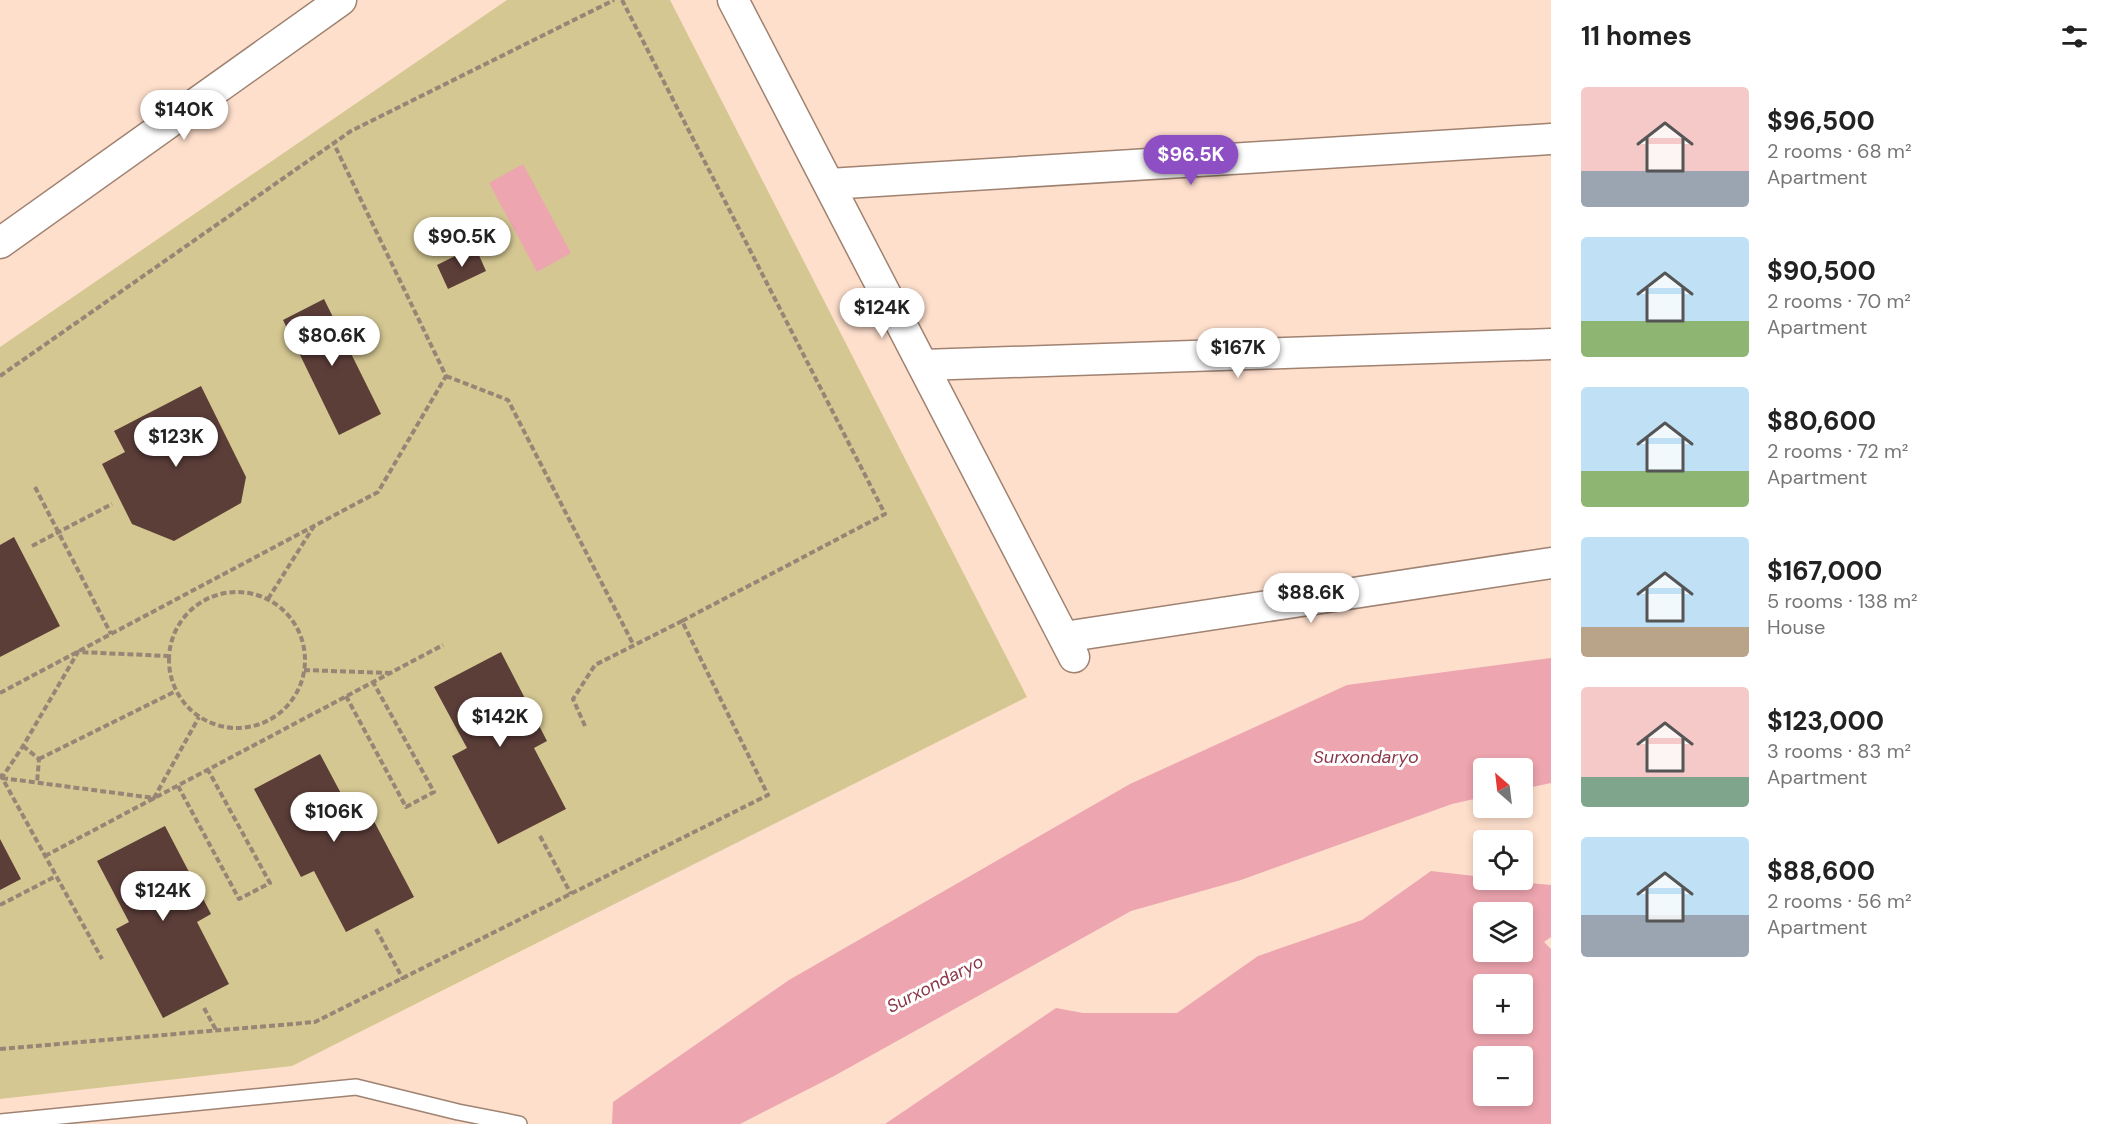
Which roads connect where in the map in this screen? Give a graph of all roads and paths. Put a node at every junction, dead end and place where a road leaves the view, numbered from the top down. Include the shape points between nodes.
1 (341, 0) edge
2 (614, 0) edge
3 (622, 0) edge
4 (734, 0) edge
5 (1551, 139) edge
6 (334, 144) junction
7 (829, 184) junction
8 (0, 243) edge
9 (1551, 344) edge
10 (923, 366) junction
11 (0, 376) edge
12 (446, 376) junction
13 (35, 487) dead end
14 (112, 504) dead end
15 (315, 526) junction
16 (58, 532) junction
17 (32, 546) dead end
18 (1551, 563) edge
19 (268, 599) junction
20 (682, 621) junction
21 (111, 634) junction
22 (633, 644) junction
23 (443, 645) dead end
24 (78, 652) junction
25 (168, 656) junction
26 (304, 670) junction
27 (390, 673) junction
28 (373, 682) junction
29 (176, 691) junction
30 (0, 693) edge
31 (346, 696) junction
32 (199, 717) junction
33 (585, 726) dead end
34 (22, 746) junction
35 (39, 759) junction
36 (208, 770) junction
37 (1, 777) edge
38 (37, 783) junction
39 (178, 786) junction
40 (154, 798) junction
41 (540, 836) dead end
42 (45, 856) junction
43 (56, 876) junction
44 (571, 894) junction
45 (0, 905) edge
46 (376, 929) dead end
47 (102, 959) dead end
48 (403, 978) junction
49 (204, 1008) dead end
50 (216, 1030) junction
51 (0, 1049) edge
52 (0, 1122) edge
53 (519, 1124) edge

1 - 8 street
2 - 6 path via 351,131
3 - 20 path via 885,514
4 - 7 street
5 - 7 street
6 - 11 path
6 - 12 path
7 - 10 street
9 - 10 street
10 - 18 street via 1069,647
12 - 15 path via 378,492
12 - 22 path via 508,400
13 - 16 path
14 - 16 path
15 - 19 path
15 - 21 path
16 - 17 path
16 - 21 path
19 - 25 path via 247,592 226,592 206,599 186,613 173,633
19 - 26 path via 285,611 298,628
20 - 22 path
20 - 44 path via 768,795
21 - 24 path
22 - 33 path via 595,665 573,699
23 - 27 path
24 - 25 path
24 - 30 path
24 - 34 path
25 - 29 path
26 - 27 path
26 - 32 path via 297,691 285,708 267,720 244,728 221,726
27 - 28 path
28 - 31 path
28 - 31 path via 434,792 406,807
29 - 32 path
29 - 35 path
31 - 36 path
32 - 40 path
34 - 35 path
34 - 37 path
35 - 38 path
36 - 39 path
36 - 39 path via 270,883 260,889 239,899
37 - 38 path
37 - 42 path
38 - 40 path
39 - 40 path
40 - 42 path
41 - 44 path
42 - 43 path
43 - 45 path
43 - 47 path
44 - 48 path
46 - 48 path
48 - 50 path via 315,1022
49 - 50 path
50 - 51 path
52 - 53 lane via 356,1087

